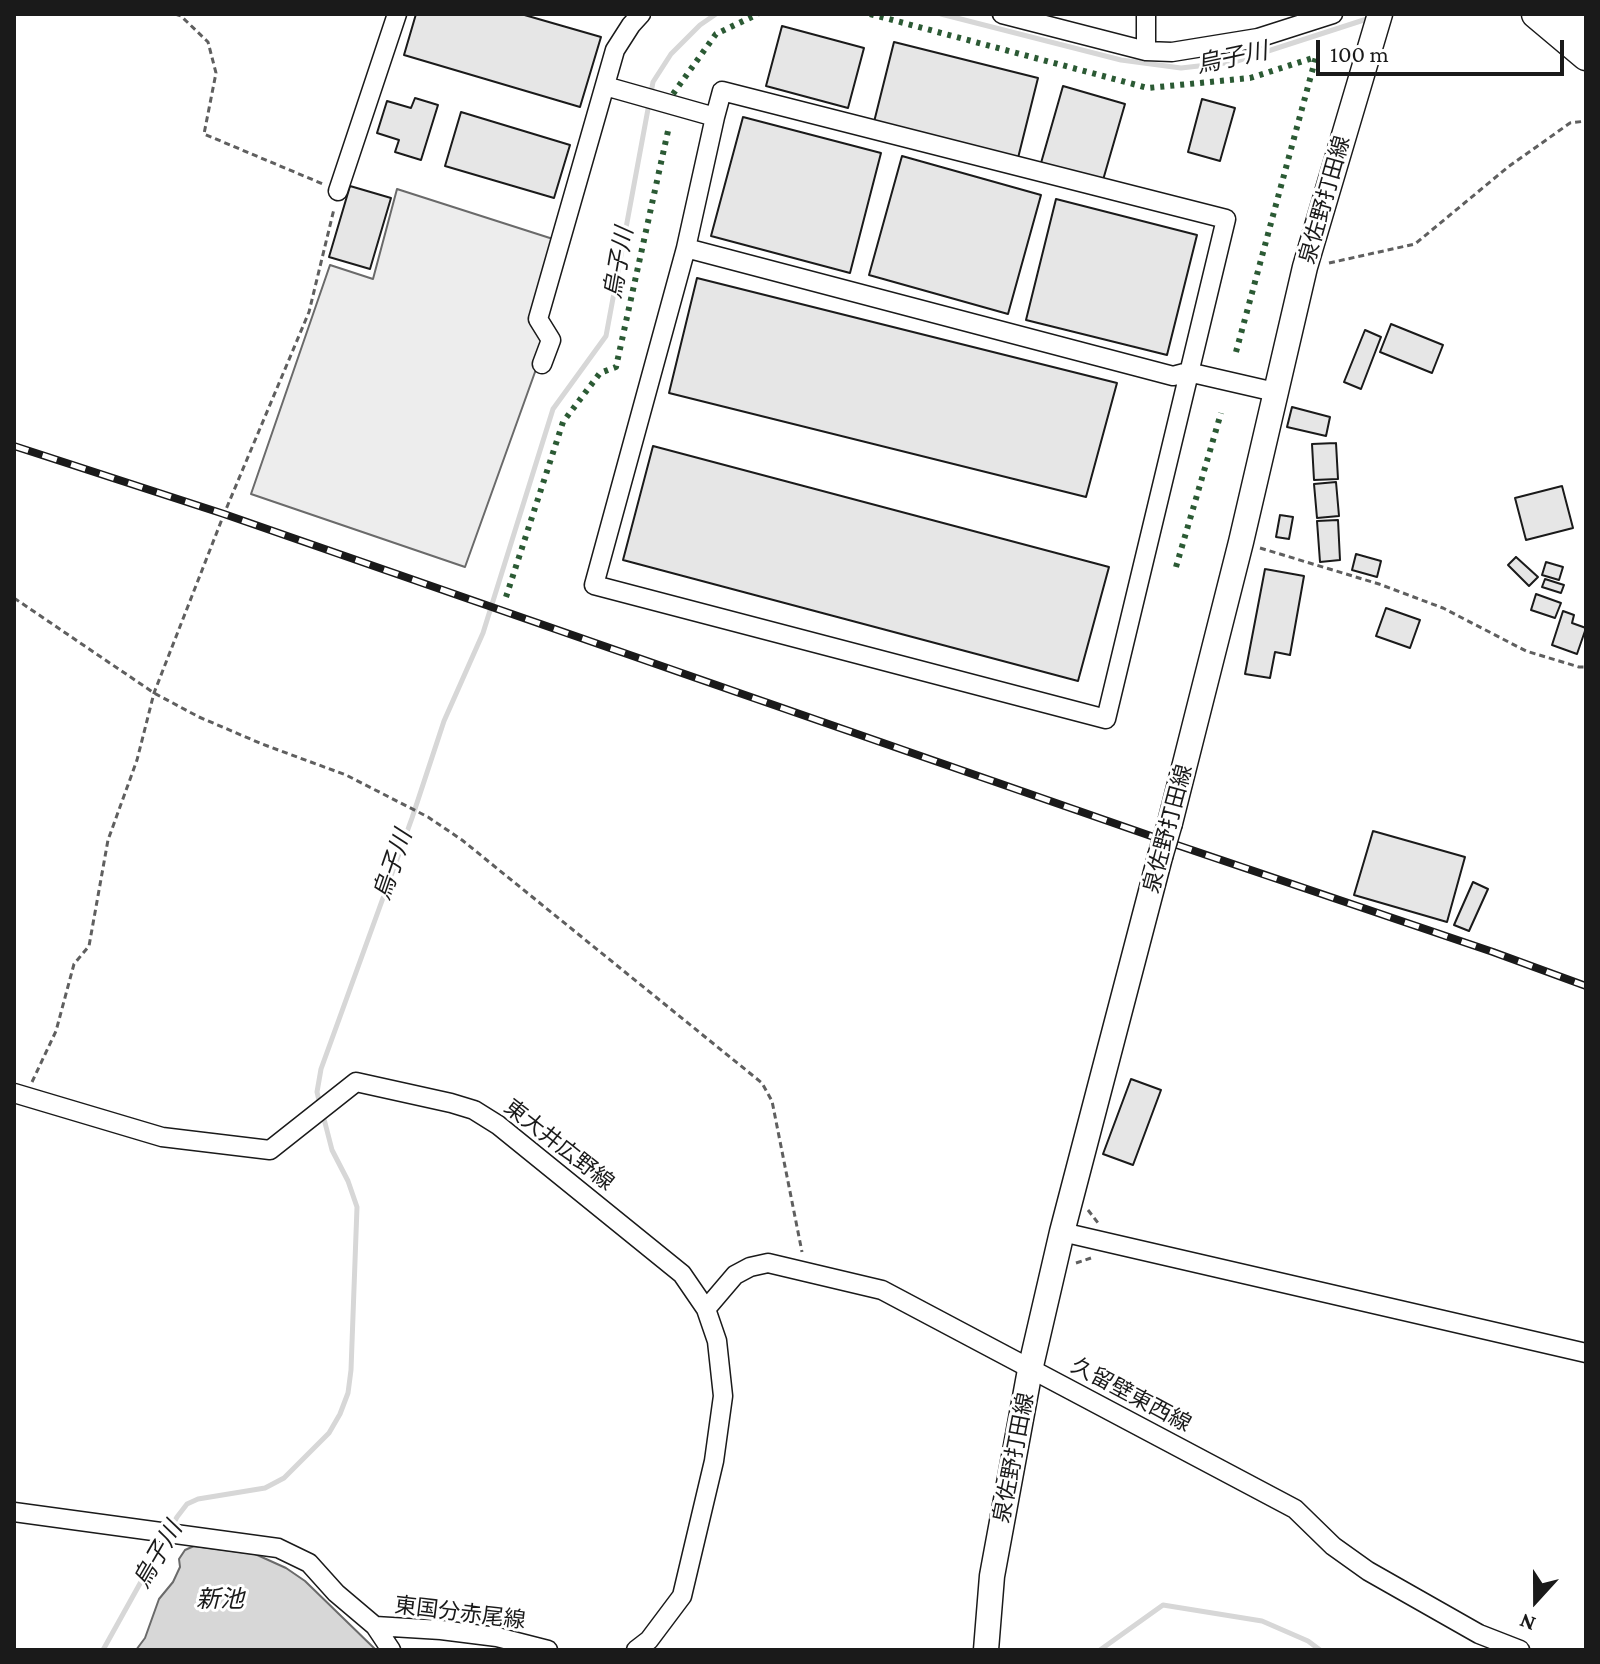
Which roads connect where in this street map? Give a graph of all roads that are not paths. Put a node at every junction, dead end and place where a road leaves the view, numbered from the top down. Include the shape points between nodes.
1 (397, 14) edge
2 (641, 14) edge
3 (1002, 14) edge
4 (1146, 14) edge
5 (1333, 14) edge
6 (1536, 14) edge
7 (1574, 14) edge
8 (1378, 22) edge
9 (1586, 24) edge
10 (1146, 51) junction
11 (1586, 56) edge
12 (605, 86) junction
13 (715, 117) junction
14 (338, 191) road end
15 (686, 248) junction
16 (542, 364) dead end
17 (1188, 372) junction
18 (1275, 392) junction
19 (20, 1094) edge
20 (1062, 1232) junction
21 (706, 1309) junction
22 (1586, 1353) edge
23 (1030, 1370) junction
24 (14, 1512) edge
25 (375, 1626) junction
26 (391, 1650) edge
27 (548, 1650) edge
28 (636, 1650) edge
29 (986, 1650) edge
30 (1520, 1650) edge

1 - 14 street
2 - 12 street via 615,50
3 - 10 street
4 - 10 street
5 - 10 street via 1258,38
6 - 11 highway
7 - 9 highway
8 - 18 main road, 泉佐野打田線 via 1305,267
12 - 13 street
12 - 16 street via 538,319 551,340
13 - 15 street
13 - 17 street via 722,91 1226,219
15 - 17 street via 1173,376
15 - 17 street via 594,585 1106,719
17 - 18 street
18 - 20 main road, 泉佐野打田線, bridge via 1170,823
19 - 21 street, 東大井広野線 via 162,1137 270,1150 356,1082 474,1110 682,1274
20 - 22 street
20 - 23 main road, 泉佐野打田線
21 - 23 street, 久留壁東西線 via 735,1275 768,1263 882,1290
21 - 28 street, 東大井広野線 via 717,1341 723,1396 714,1461 682,1596
23 - 29 main road, 泉佐野打田線 via 992,1576
23 - 30 street, 久留壁東西線 via 1295,1509 1368,1571 1479,1634
24 - 25 street, 東国分赤尾線 via 278,1548 309,1563
25 - 26 street
25 - 27 street, 東国分赤尾線 via 497,1637

